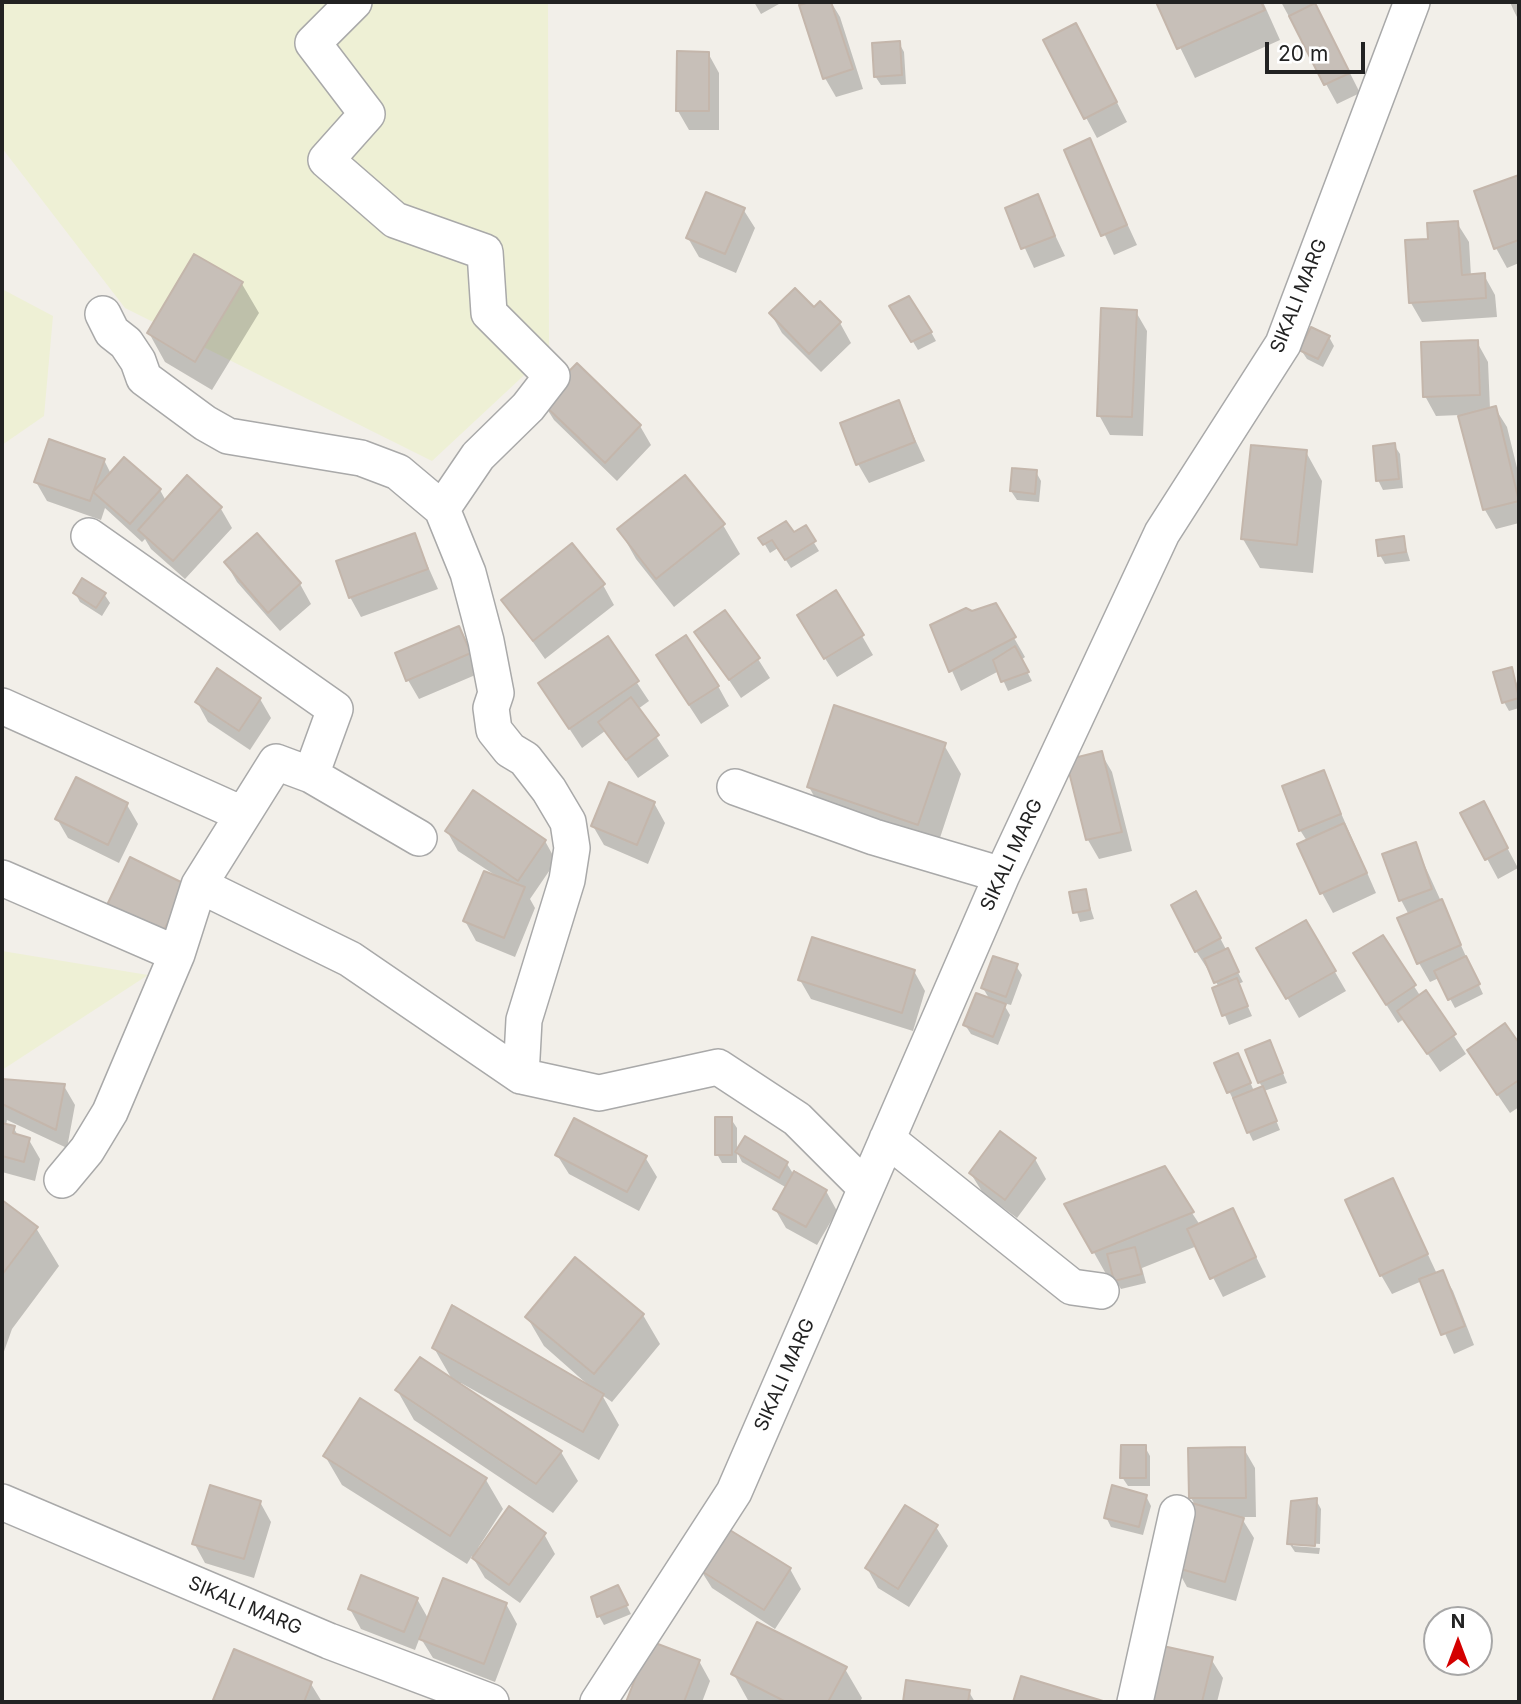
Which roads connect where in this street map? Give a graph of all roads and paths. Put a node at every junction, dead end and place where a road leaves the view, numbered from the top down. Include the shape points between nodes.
1 (354, 2) edge
2 (1412, 2) edge
3 (103, 314) dead end
4 (442, 509) junction
5 (89, 536) dead end
6 (2, 706) edge
7 (311, 775) junction
8 (735, 787) dead end
9 (242, 814) junction
10 (418, 838) dead end
11 (1002, 875) junction
12 (2, 878) edge
13 (199, 885) junction
14 (177, 954) junction
15 (521, 1076) junction
16 (887, 1139) junction
17 (62, 1180) dead end
18 (866, 1188) junction
19 (1101, 1291) dead end
20 (2, 1502) edge
21 (1177, 1513) dead end
22 (491, 1702) edge
23 (598, 1702) edge
24 (1135, 1702) edge

1 - 4 street via 313,43 367,114 326,160 395,220 485,253 489,313 551,376 528,407 478,456
2 - 11 street, SIKALI MARG via 1283,344 1162,533
3 - 4 street via 112,332 138,361 144,378 228,436 361,458 398,472
4 - 15 street via 468,573 485,641 496,693 491,708 494,730 549,790 568,822 572,848 567,880 524,1020
5 - 7 street via 335,709
6 - 9 street
7 - 9 street via 276,762
7 - 10 street
8 - 11 street via 874,837
9 - 13 street
11 - 16 street, SIKALI MARG
12 - 14 street
13 - 14 street
13 - 15 street via 350,959
14 - 17 street via 110,1112
15 - 18 street via 599,1093 718,1067 797,1119
16 - 18 street, SIKALI MARG
16 - 19 street via 1072,1287
18 - 23 street, SIKALI MARG via 734,1492
20 - 22 street, SIKALI MARG via 329,1642
21 - 24 street

